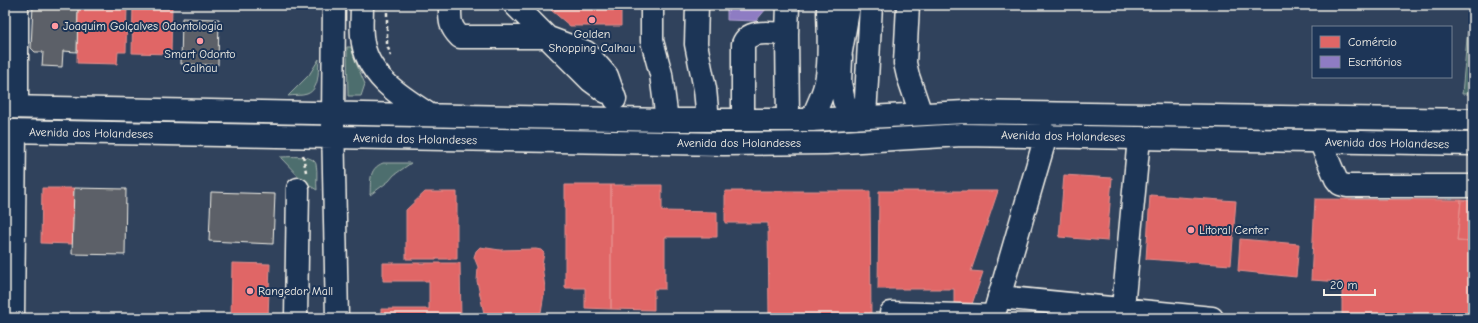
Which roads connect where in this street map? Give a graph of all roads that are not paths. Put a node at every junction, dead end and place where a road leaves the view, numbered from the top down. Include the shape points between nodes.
1 (17, 5) edge
2 (334, 5) edge
3 (362, 5) edge
4 (450, 5) edge
5 (515, 5) edge
6 (652, 5) edge
7 (697, 5) edge
8 (788, 5) edge
9 (821, 5) edge
10 (828, 5) edge
11 (841, 5) edge
12 (849, 5) edge
13 (871, 5) edge
14 (908, 5) edge
15 (828, 29) junction
16 (787, 34) junction
17 (546, 37) junction
18 (841, 51) junction
19 (11, 107) edge
20 (333, 113) junction
21 (921, 114) junction
22 (1035, 114) junction
23 (430, 115) junction
24 (859, 118) junction
25 (633, 120) junction
26 (667, 120) junction
27 (708, 120) junction
28 (743, 120) junction
29 (788, 120) junction
30 (811, 120) junction
31 (1473, 120) edge
32 (10, 131) edge
33 (1046, 136) junction
34 (333, 137) junction
35 (1139, 138) junction
36 (1320, 141) junction
37 (1473, 144) edge
38 (1473, 186) edge
39 (298, 189) dead end
40 (1123, 308) junction
41 (995, 310) edge
42 (891, 313) dead end
43 (1186, 317) edge
44 (13, 318) edge
45 (296, 318) edge
46 (337, 318) edge
47 (1212, 318) edge

1 - 19 main road
2 - 20 main road
3 - 23 main road via 364,50 372,67 394,91
4 - 17 main road via 450,24 460,37
5 - 17 main road
6 - 26 main road via 652,41
7 - 27 main road via 696,44
8 - 16 main road
9 - 15 main road
10 - 15 main road
11 - 18 main road
12 - 18 main road
13 - 24 main road
14 - 21 main road via 906,63
15 - 30 main road via 826,82
16 - 28 main road via 753,34 744,39
16 - 29 main road
17 - 25 main road via 580,57
18 - 24 main road via 840,83 844,101
19 - 20 main road, Avenida dos Holandeses
20 - 23 main road, Avenida dos Holandeses
20 - 34 main road
21 - 22 main road, Avenida dos Holandeses
21 - 24 main road, Avenida dos Holandeses
22 - 31 main road, Avenida dos Holandeses
22 - 33 main road
23 - 25 main road, Avenida dos Holandeses
24 - 30 main road, Avenida dos Holandeses
25 - 26 main road, Avenida dos Holandeses
26 - 27 main road, Avenida dos Holandeses
27 - 28 main road, Avenida dos Holandeses
28 - 29 main road, Avenida dos Holandeses
29 - 30 main road, Avenida dos Holandeses
32 - 34 main road, Avenida dos Holandeses
32 - 44 main road
33 - 34 main road, Avenida dos Holandeses via 962,135 826,143 724,144
33 - 35 main road, Avenida dos Holandeses
33 - 41 main road
34 - 46 main road
35 - 36 main road, Avenida dos Holandeses
35 - 40 main road
36 - 37 main road, Avenida dos Holandeses
36 - 38 main road via 1340,184
39 - 45 main road
40 - 41 main road
40 - 43 main road
41 - 42 main road
43 - 47 main road

